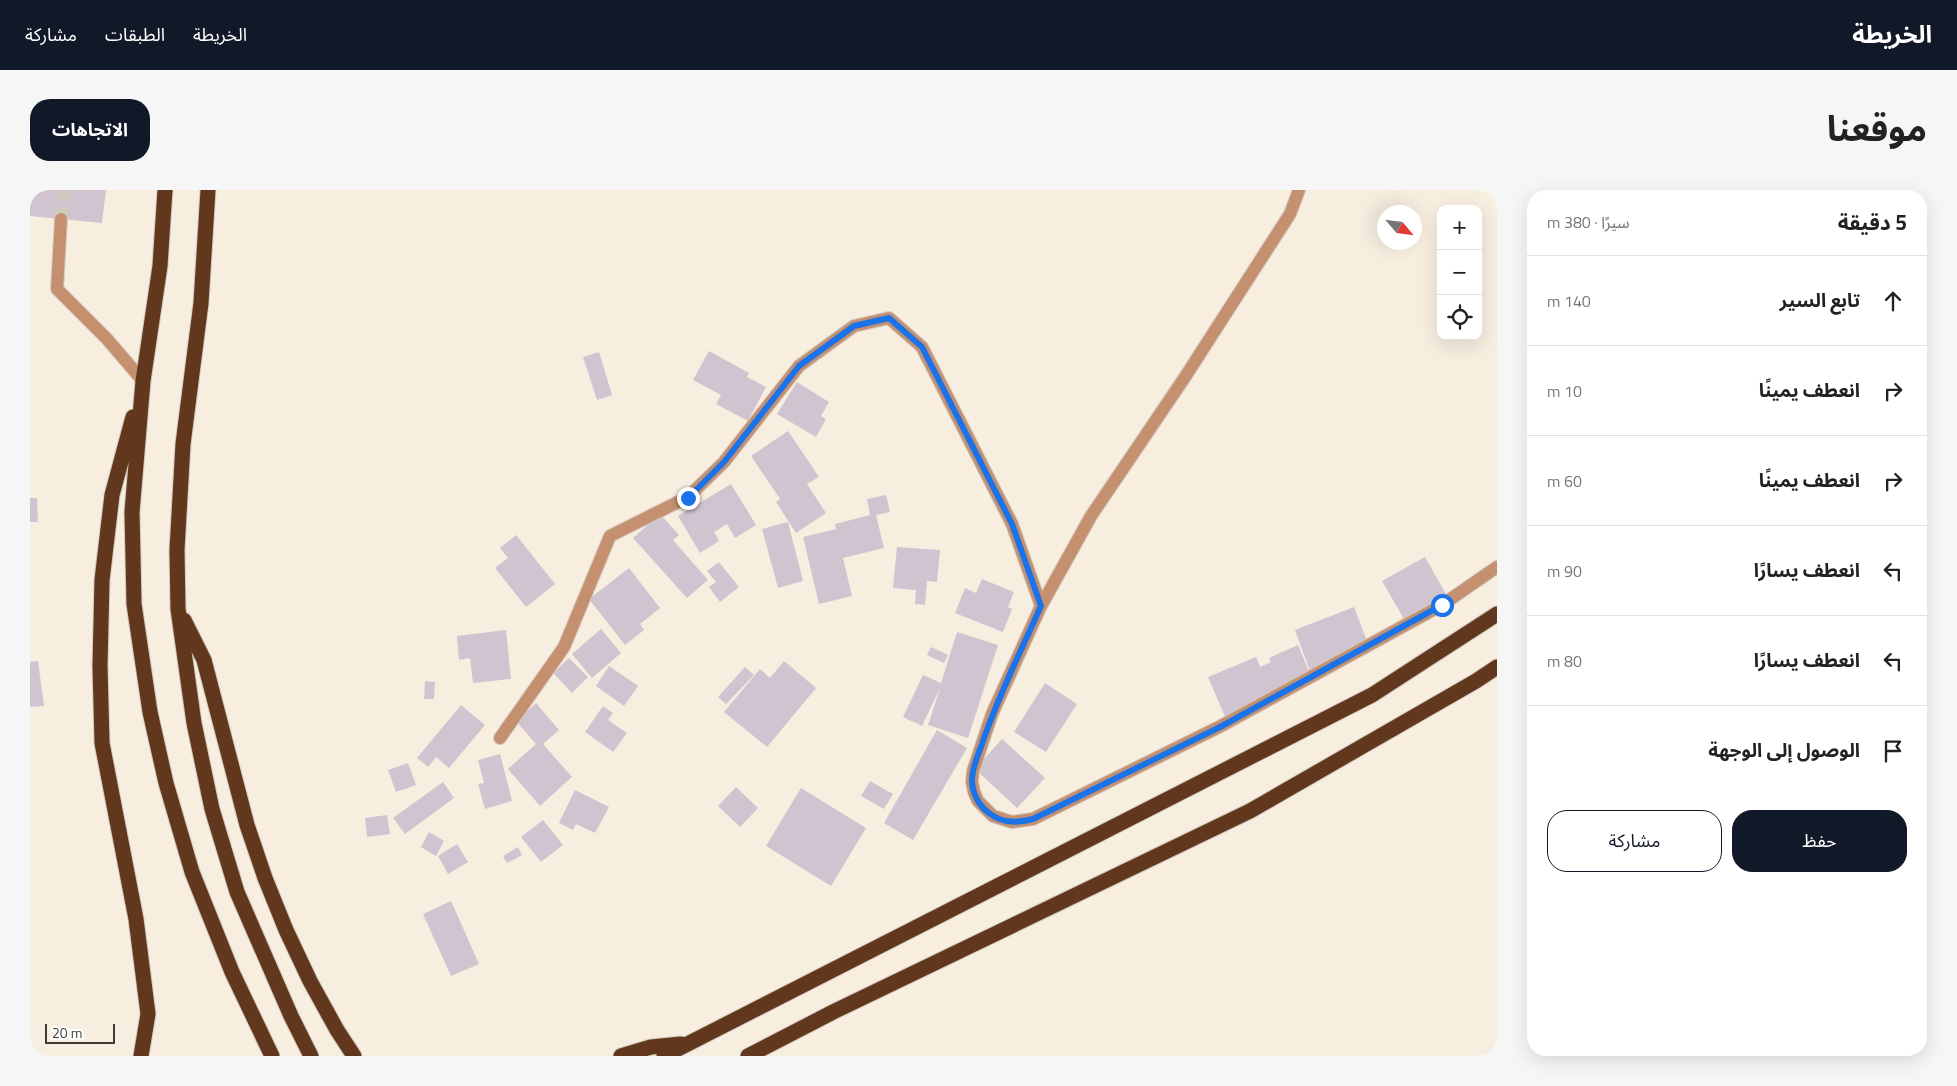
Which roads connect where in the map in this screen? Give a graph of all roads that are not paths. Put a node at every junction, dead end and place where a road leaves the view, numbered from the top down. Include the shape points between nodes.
1 (165, 190) edge
2 (208, 190) edge
3 (1299, 190) edge
4 (61, 219) tunnel mouth
5 (143, 381) junction
6 (1497, 567) edge
7 (1041, 606) junction
8 (178, 609) junction
9 (1497, 614) edge
10 (1497, 666) edge
11 (500, 738) dead end
12 (687, 1044) junction
13 (141, 1056) edge
14 (272, 1056) edge
15 (311, 1056) edge
16 (354, 1056) edge
17 (621, 1056) edge
18 (664, 1056) edge
19 (748, 1056) edge

1 - 5 highway via 160,266
2 - 8 highway via 201,303 182,444
3 - 7 street via 1290,214 1092,516
4 - 5 street via 57,289
5 - 13 highway via 112,495 102,580 100,666 102,743 136,919 148,1014
5 - 14 highway via 132,512 134,594 150,712 166,783 192,872 232,972
6 - 7 street via 1442,605 1220,727 1033,819 1012,822 984,810 974,792 973,771 992,714
7 - 11 street via 1012,524 922,347 889,318 854,326 799,366 724,462 688,498 610,536 564,647
8 - 15 highway via 194,723 212,809 237,892 290,1016
8 - 16 highway via 204,660 232,772 265,878 310,981
9 - 12 highway via 1372,695
10 - 19 highway via 1250,811
12 - 17 highway via 651,1047
12 - 18 highway

